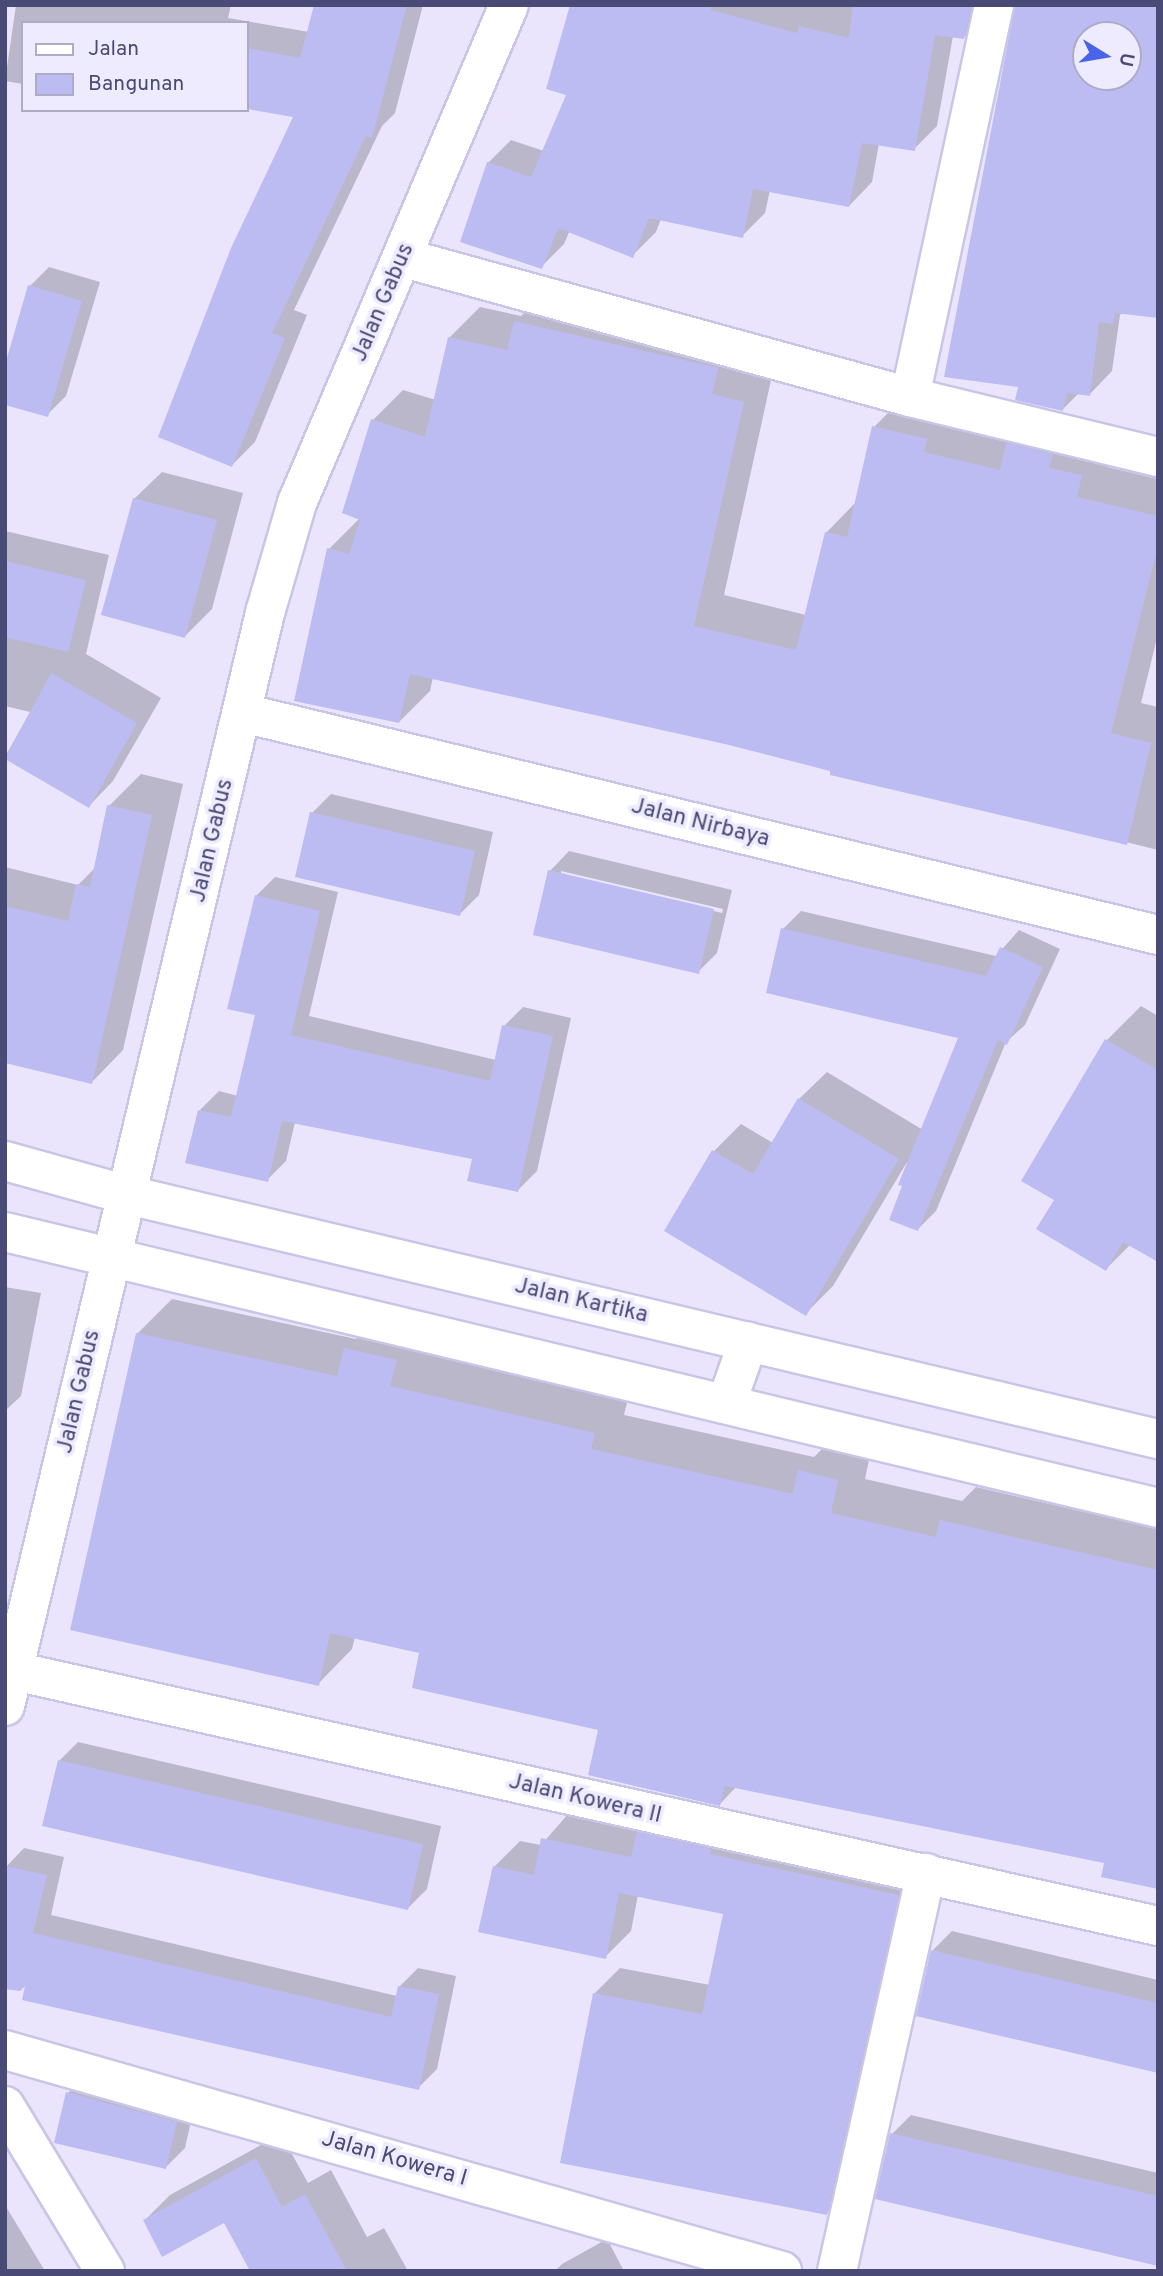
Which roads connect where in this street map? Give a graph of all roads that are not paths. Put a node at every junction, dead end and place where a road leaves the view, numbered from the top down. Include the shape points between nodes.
1 (509, 5) edge
2 (994, 5) edge
3 (404, 258) junction
4 (910, 397) junction
5 (1158, 457) edge
6 (243, 713) junction
7 (1158, 935) edge
8 (5, 1161) edge
9 (128, 1195) junction
10 (5, 1232) edge
11 (112, 1260) junction
12 (748, 1342) junction
13 (727, 1402) junction
14 (1158, 1440) edge
15 (1158, 1508) edge
16 (10, 1689) edge
17 (926, 1873) junction
18 (1158, 1926) edge
19 (5, 2050) edge
20 (5, 2106) edge
21 (668, 2238) junction
22 (105, 2271) edge
23 (689, 2271) edge
24 (782, 2271) edge
25 (837, 2271) edge

1 - 3 street, Jalan Gabus
2 - 4 street
3 - 4 street
3 - 6 street, Jalan Gabus via 297,503 265,613
4 - 5 street
6 - 7 street, Jalan Nirbaya
6 - 9 street, Jalan Gabus
8 - 9 street, Jalan Kartika
9 - 11 street, Jalan Gabus
9 - 12 street, Jalan Kartika
10 - 11 street
11 - 13 street
11 - 16 street, Jalan Gabus
12 - 13 street
12 - 14 street, Jalan Kartika
13 - 15 street
16 - 17 street, Jalan Kowera II
17 - 18 street, Jalan Kowera II
17 - 25 street
19 - 21 street, Jalan Kowera I
20 - 22 street
21 - 23 street
21 - 24 street, Jalan Kowera I

